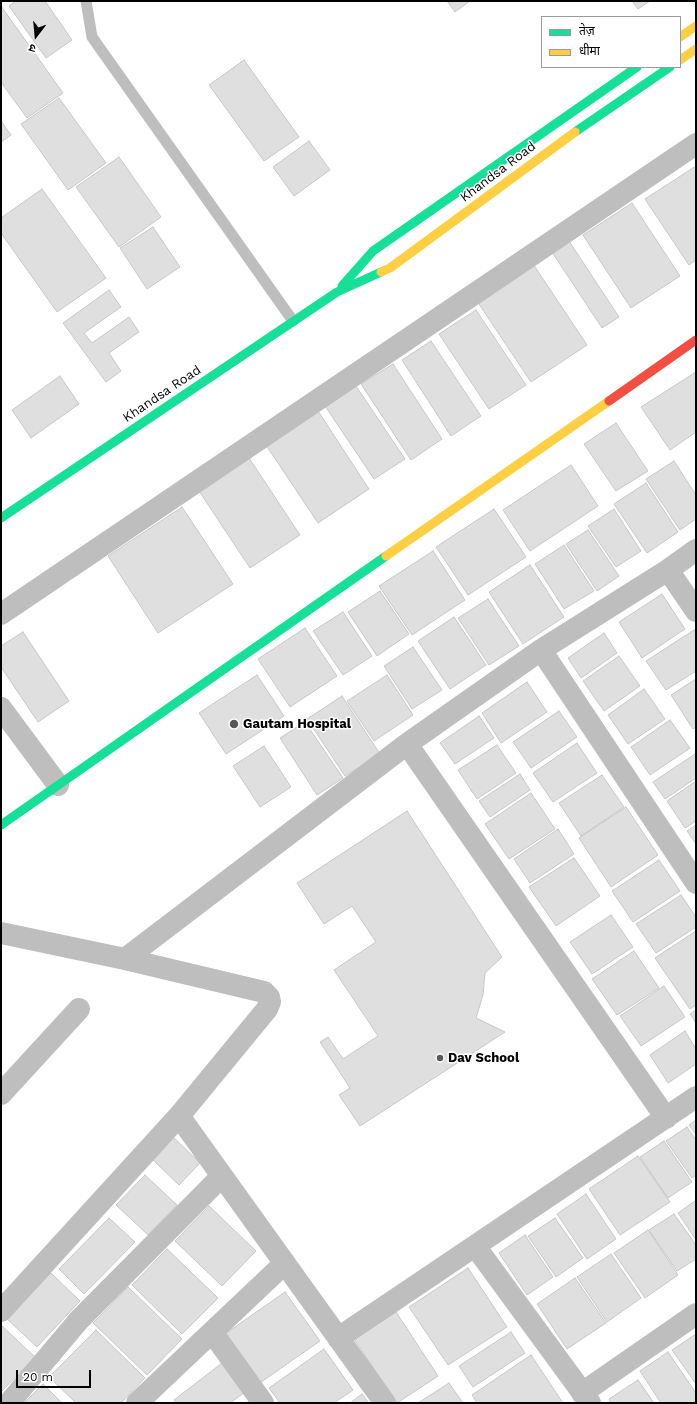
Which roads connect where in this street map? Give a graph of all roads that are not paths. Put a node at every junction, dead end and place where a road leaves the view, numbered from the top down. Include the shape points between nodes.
1 (86, 1) edge
2 (696, 26) edge
3 (681, 36) edge
4 (696, 49) edge
5 (681, 59) edge
6 (636, 68) edge
7 (669, 68) edge
8 (696, 144) edge
9 (338, 292) junction
10 (293, 321) junction
11 (696, 340) edge
12 (1, 518) edge
13 (696, 550) edge
14 (668, 570) junction
15 (696, 611) edge
16 (1, 614) edge
17 (541, 650) junction
18 (1, 708) edge
19 (407, 744) junction
20 (58, 785) junction
21 (1, 825) edge
22 (696, 883) edge
23 (1, 933) edge
24 (125, 959) junction
25 (79, 1009) dead end
26 (1, 1094) edge
27 (696, 1097) edge
28 (179, 1116) junction
29 (666, 1118) junction
30 (222, 1176) junction
31 (475, 1246) junction
32 (285, 1263) junction
33 (1, 1311) edge
34 (696, 1314) edge
35 (212, 1332) junction
36 (338, 1338) junction
37 (586, 1398) edge
38 (150, 1399) edge
39 (9, 1403) edge
40 (263, 1403) edge
41 (384, 1403) edge

1 - 10 lane via 92,37
2 - 3 street
4 - 5 street
6 - 9 street, Khandsa Road via 374,252
7 - 9 street, Khandsa Road via 559,142 390,268
8 - 16 street
9 - 10 street, Khandsa Road
10 - 12 street, Khandsa Road
11 - 20 street
13 - 14 street
14 - 15 street
14 - 17 street
17 - 19 street
17 - 22 street
18 - 20 street
19 - 24 street
19 - 29 street
20 - 21 street
23 - 24 street
24 - 28 street via 264,992 269,997 268,1009
25 - 26 street
27 - 29 street
28 - 30 street
28 - 33 street
29 - 31 street
30 - 32 street
30 - 39 street via 79,1320
31 - 36 street
31 - 37 street
32 - 35 street
32 - 36 street
34 - 37 street
35 - 38 street
35 - 40 street
36 - 41 street

